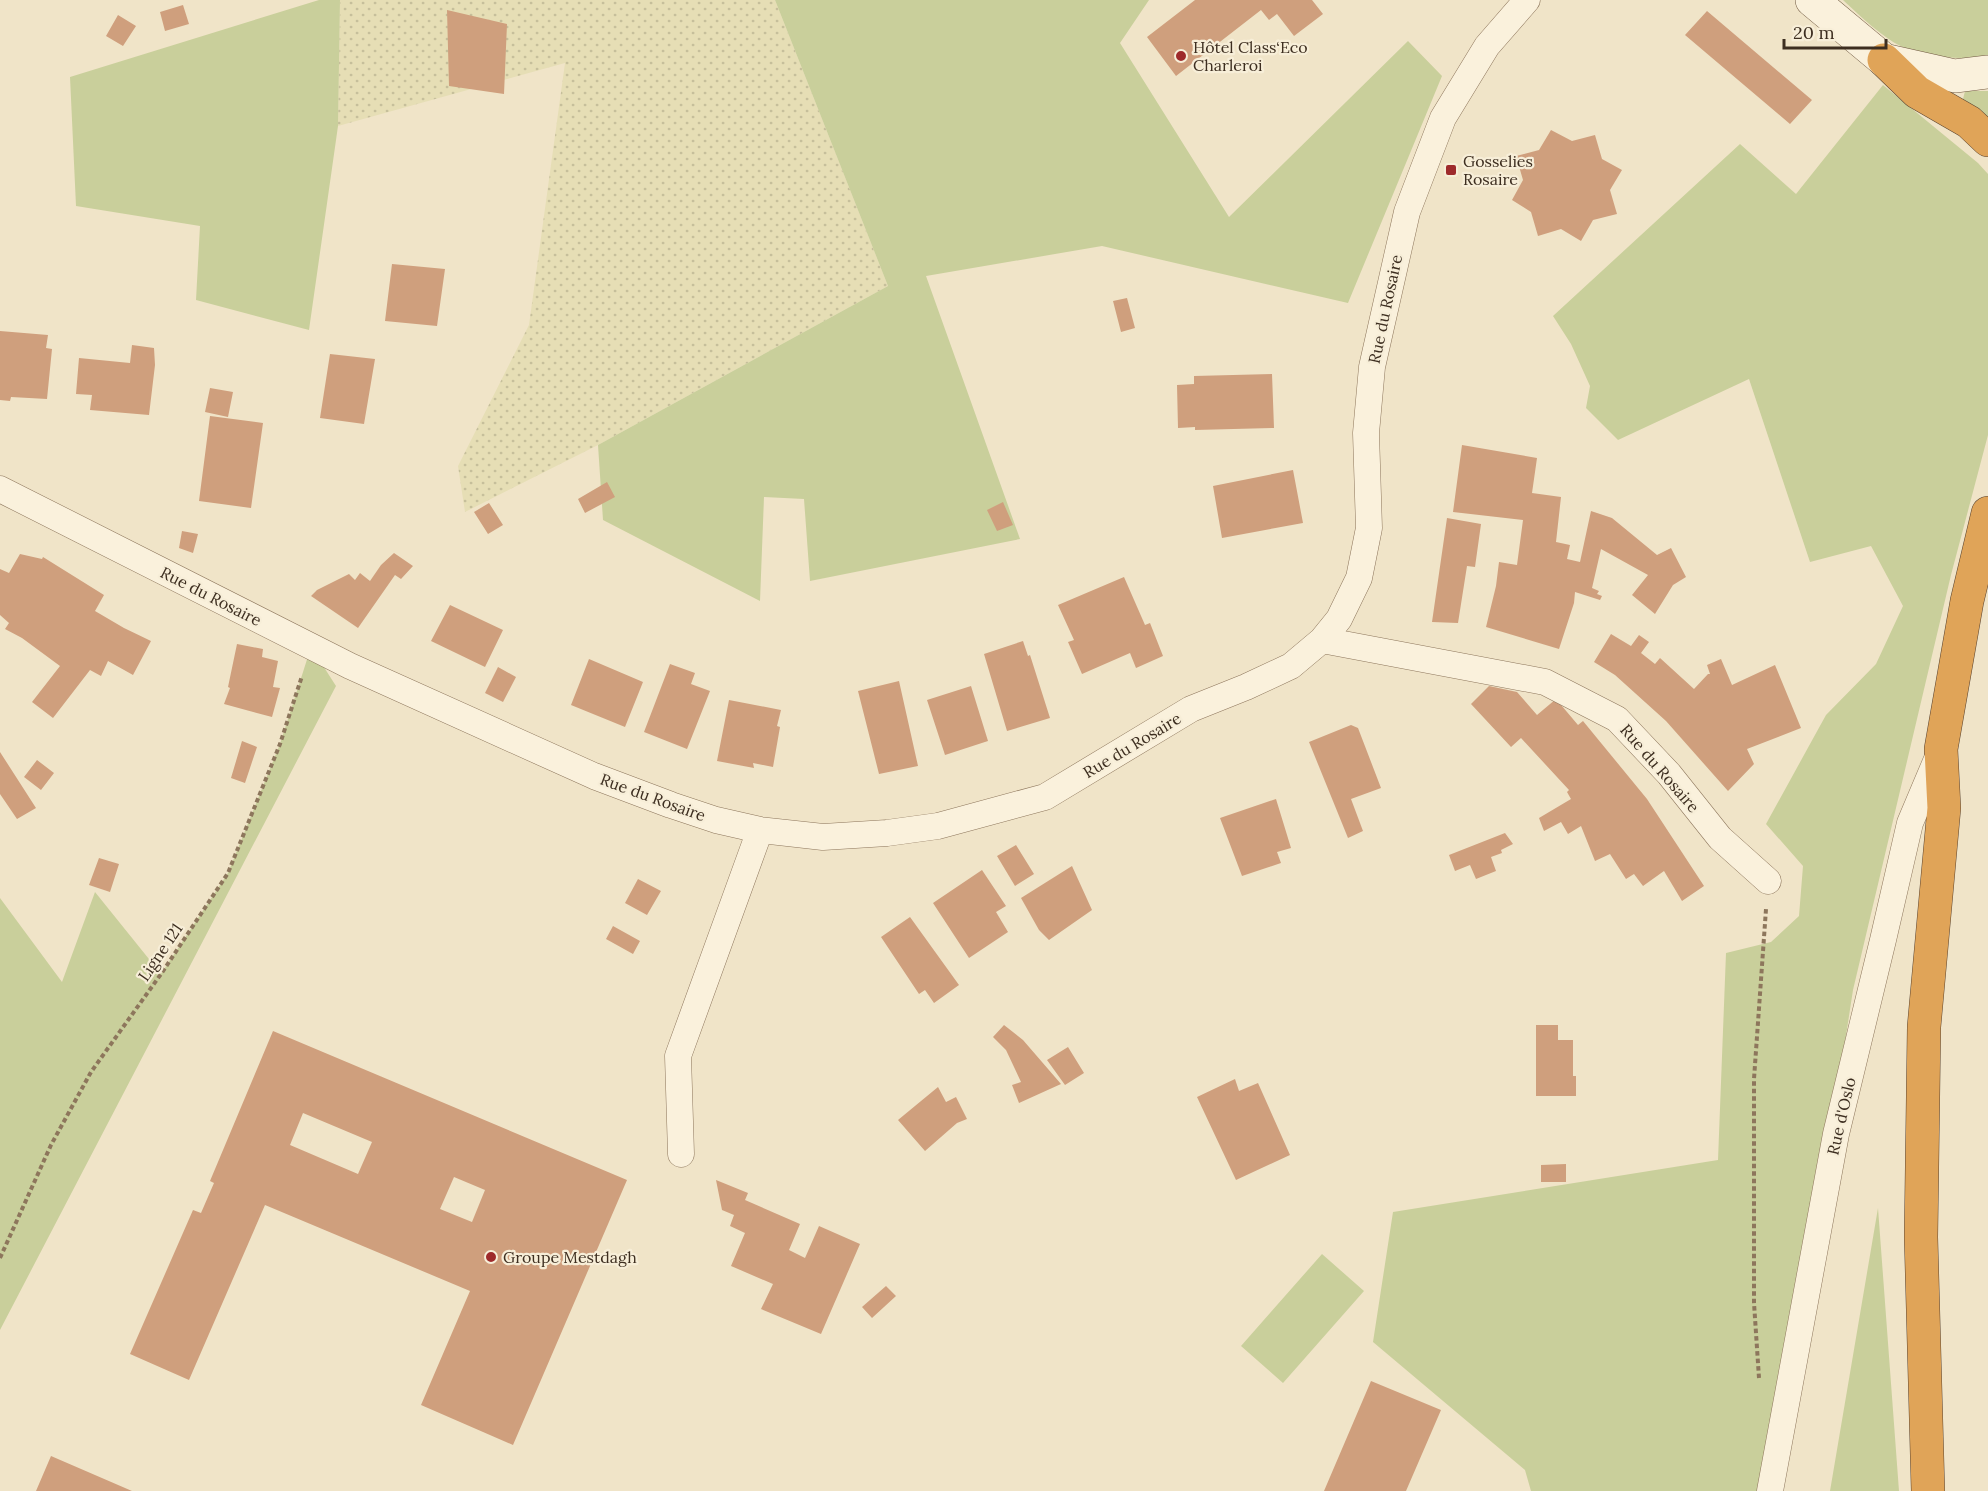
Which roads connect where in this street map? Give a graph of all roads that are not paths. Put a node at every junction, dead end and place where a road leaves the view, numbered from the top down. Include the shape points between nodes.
1 (1527, 0) edge
2 (1812, 0) edge
3 (1884, 60) junction
4 (1988, 72) edge
5 (1988, 140) edge
6 (0, 489) edge
7 (1988, 513) edge
8 (1322, 640) junction
9 (1941, 749) junction
10 (760, 830) junction
11 (1768, 881) road end
12 (681, 1154) dead end
13 (1770, 1491) edge
14 (1928, 1491) edge

1 - 8 street, Rue du Rosaire via 1487,45 1443,118 1407,213 1372,367 1366,433 1369,528 1359,578 1339,619
2 - 3 main road
3 - 4 main road via 1955,76
3 - 5 highway via 1917,92 1969,122
6 - 10 street, Rue du Rosaire via 350,666 594,776 716,820
7 - 9 highway via 1967,601
8 - 10 street, Rue du Rosaire via 1291,666 1191,709 1045,797 938,826 887,833 823,837
8 - 11 street, Rue du Rosaire via 1545,681 1617,719 1669,774 1720,838
9 - 13 street, Rue d'Oslo via 1910,823 1836,1134
9 - 14 highway via 1944,808 1924,1027 1921,1237
10 - 12 street via 678,1056

